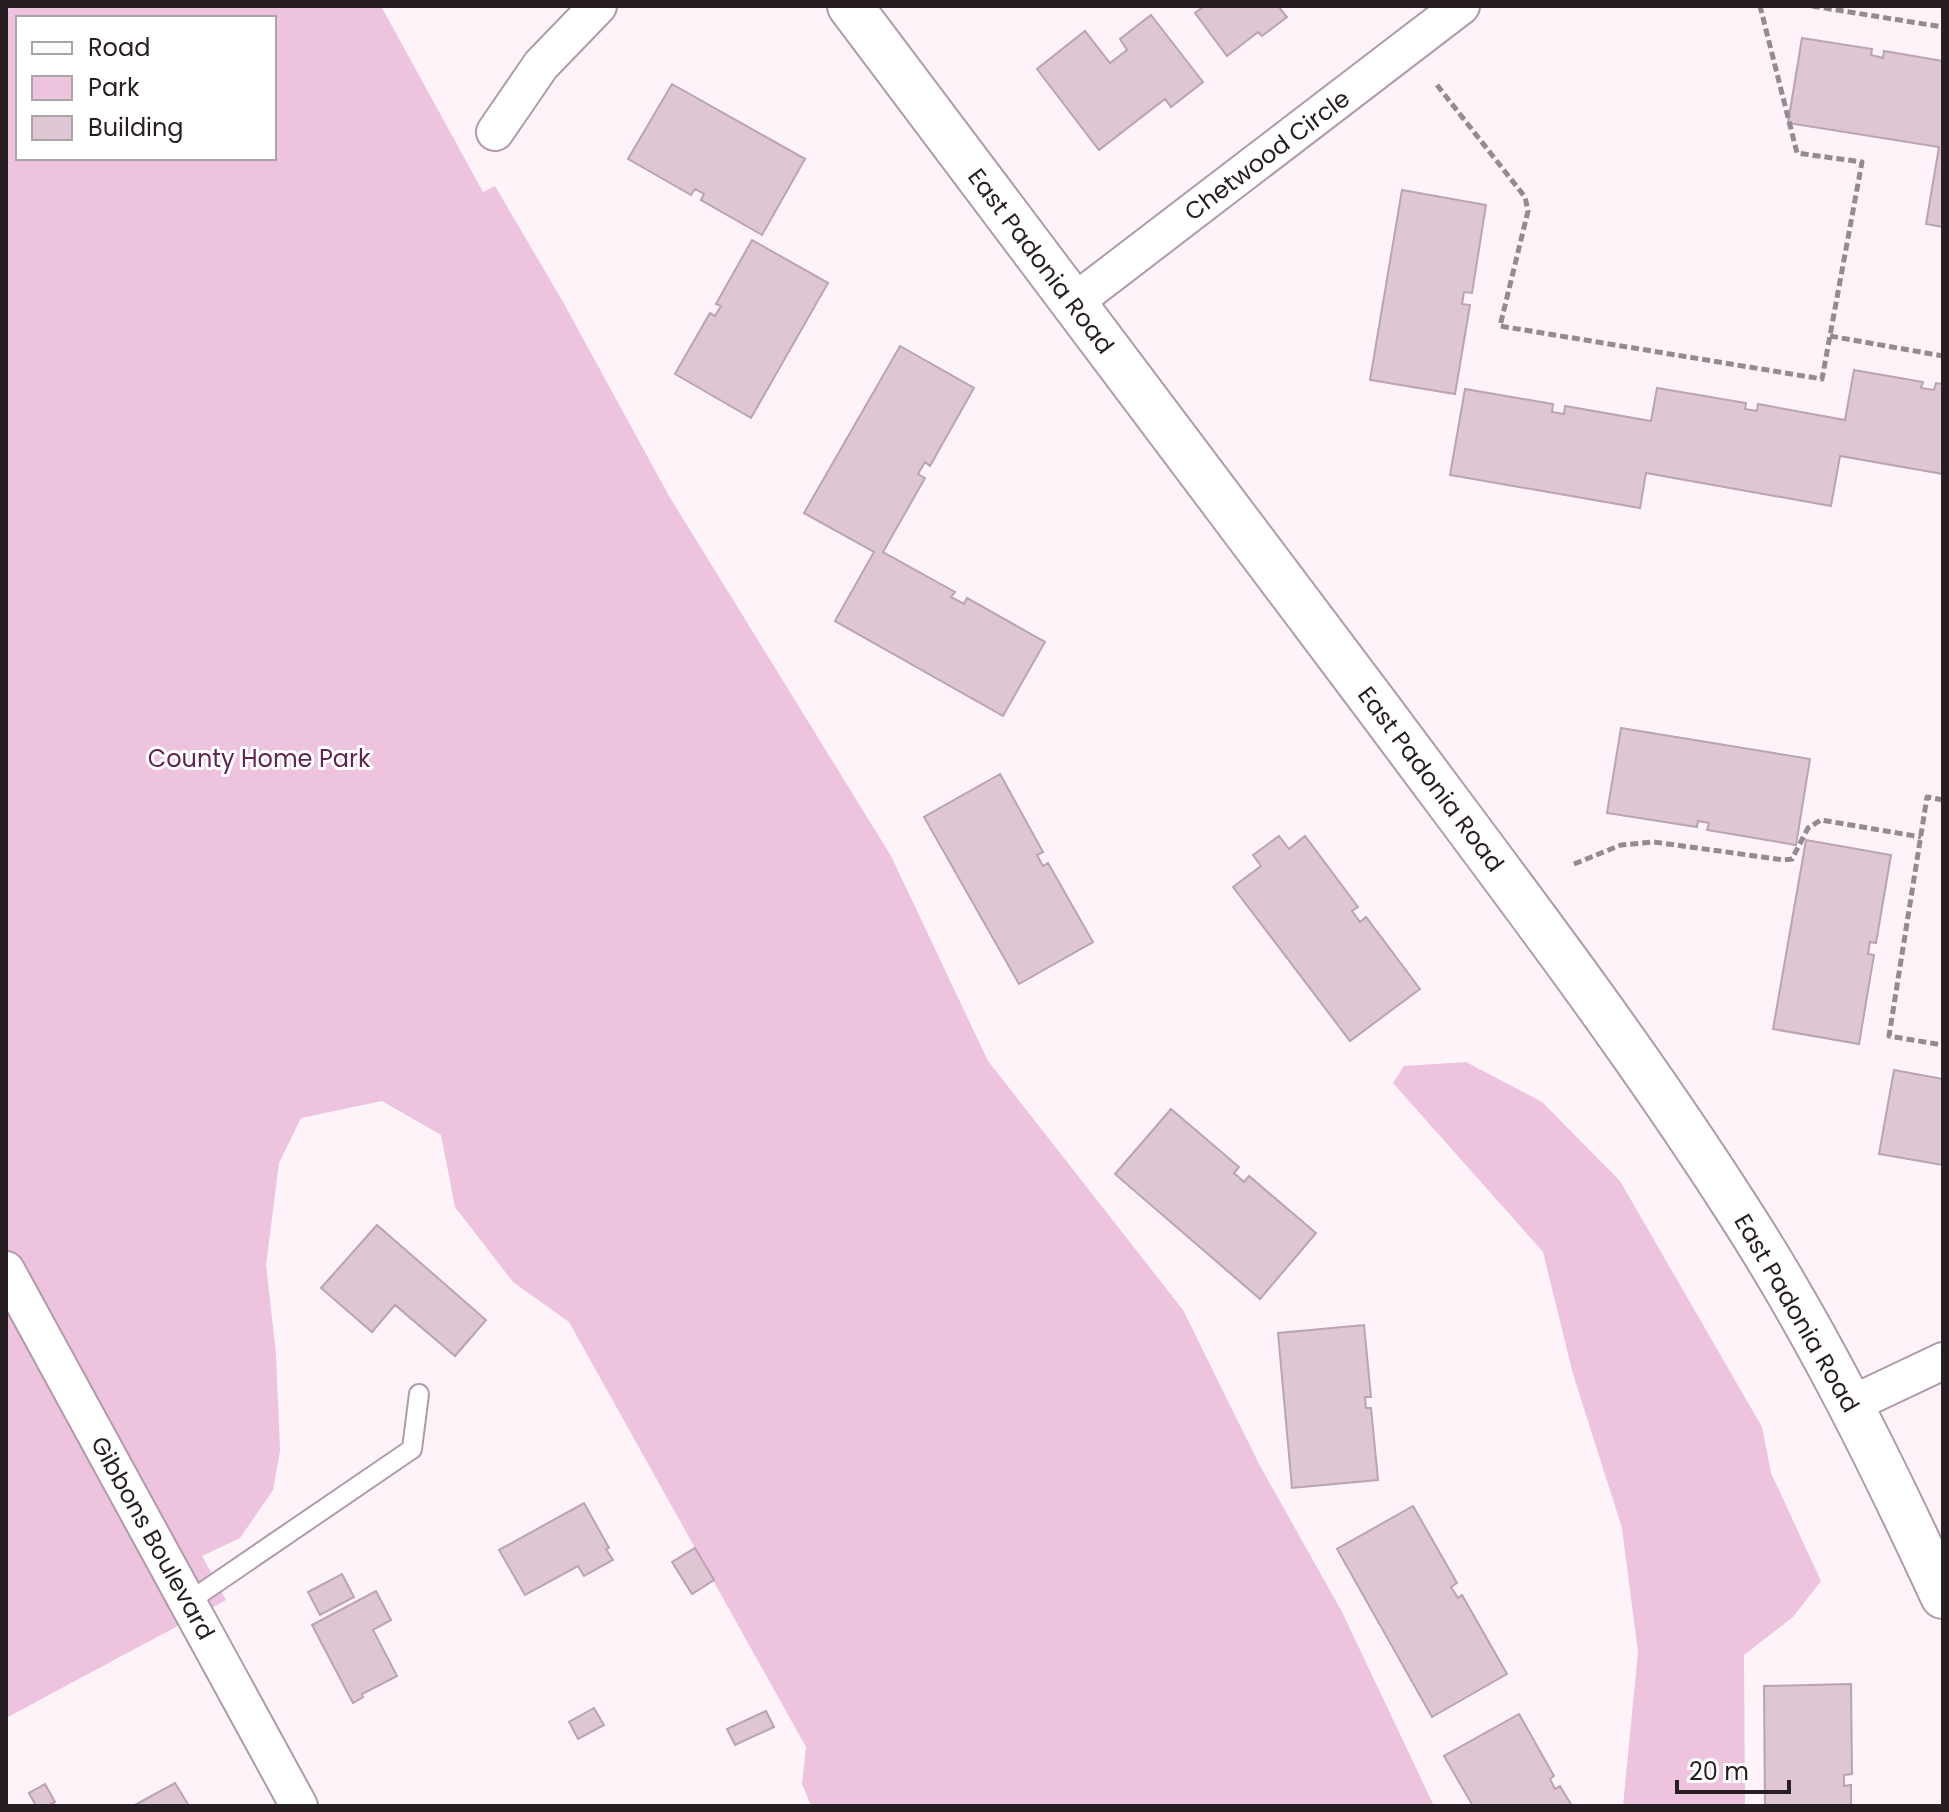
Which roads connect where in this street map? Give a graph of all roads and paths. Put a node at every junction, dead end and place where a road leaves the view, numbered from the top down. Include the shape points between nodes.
1 (598, 6) edge
2 (850, 6) edge
3 (1461, 6) edge
4 (1760, 6) edge
5 (1812, 6) edge
6 (1943, 27) edge
7 (1437, 85) dead end
8 (495, 132) dead end
9 (1073, 303) junction
10 (1830, 336) junction
11 (1943, 356) edge
12 (1943, 800) edge
13 (1921, 837) junction
14 (1574, 864) dead end
15 (1943, 1045) edge
16 (6, 1270) edge
17 (1943, 1361) edge
18 (419, 1394) dead end
19 (1850, 1405) junction
20 (1943, 1596) edge
21 (188, 1602) junction
22 (299, 1806) edge

1 - 8 street via 541,65
2 - 9 street, East Padonia Road
3 - 9 street, Chetwood Circle
4 - 10 path via 1797,153 1862,162
5 - 6 path
7 - 10 path via 1525,197 1528,211 1500,326 1822,379
9 - 19 street, East Padonia Road via 1522,901 1679,1120 1741,1214
10 - 11 path
12 - 13 path via 1927,797
13 - 14 path via 1821,820 1808,828 1792,859 1654,842 1621,845
13 - 15 path via 1889,1036
16 - 21 street, Gibbons Boulevard
17 - 19 street
18 - 21 lane via 412,1449
19 - 20 street, East Padonia Road
21 - 22 street, Gibbons Boulevard

